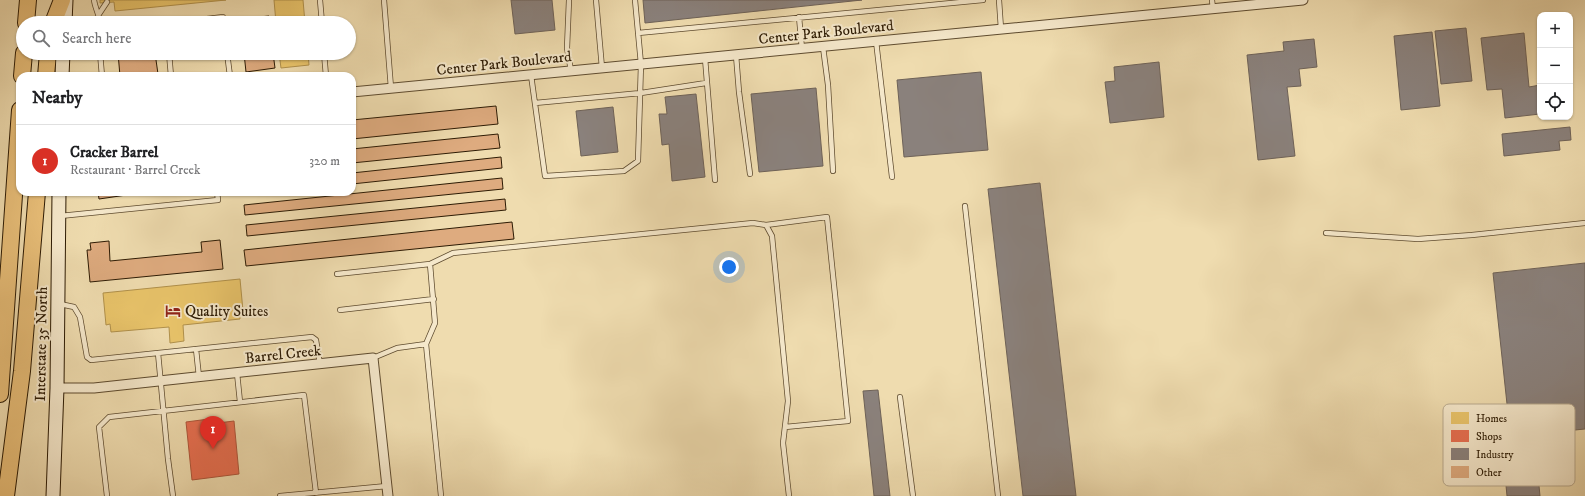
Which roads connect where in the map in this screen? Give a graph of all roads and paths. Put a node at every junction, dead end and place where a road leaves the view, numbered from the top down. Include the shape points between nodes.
1 (28, 0) edge
2 (62, 0) edge
3 (66, 0) edge
4 (94, 0) edge
5 (320, 0) edge
6 (384, 0) edge
7 (569, 0) edge
8 (596, 0) edge
9 (635, 0) edge
10 (983, 0) edge
11 (998, 0) edge
12 (1304, 0) edge
13 (107, 2) dead end
14 (1212, 4) edge
15 (99, 14) joint
16 (27, 16) edge
17 (56, 16) edge
18 (65, 16) edge
19 (321, 16) edge
20 (799, 17) junction
21 (1001, 30) junction
22 (638, 34) junction
23 (876, 42) junction
24 (822, 47) junction
25 (802, 49) junction
26 (736, 55) junction
27 (705, 58) junction
28 (23, 60) edge
29 (47, 60) edge
30 (63, 60) edge
31 (101, 60) edge
32 (170, 60) edge
33 (228, 60) edge
34 (325, 60) edge
35 (641, 64) junction
36 (602, 68) junction
37 (571, 71) junction
38 (22, 72) edge
39 (46, 72) edge
40 (62, 72) edge
41 (102, 72) edge
42 (171, 72) edge
43 (229, 72) edge
44 (326, 72) edge
45 (531, 75) junction
46 (706, 83) junction
47 (391, 88) junction
48 (356, 92) edge
49 (641, 93) junction
50 (535, 103) junction
51 (16, 167) edge
52 (833, 171) dead end
53 (750, 174) dead end
54 (892, 177) dead end
55 (715, 180) dead end
56 (37, 196) edge
57 (59, 196) edge
58 (218, 196) edge
59 (965, 206) dead end
60 (59, 216) junction
61 (1585, 222) edge
62 (766, 225) junction
63 (1326, 233) dead end
64 (430, 264) junction
65 (337, 274) dead end
66 (434, 299) junction
67 (58, 304) junction
68 (340, 310) dead end
69 (426, 344) junction
70 (196, 349) junction
71 (158, 353) junction
72 (373, 358) junction
73 (320, 364) junction
74 (237, 373) junction
75 (199, 377) junction
76 (161, 381) junction
77 (57, 388) junction
78 (0, 394) edge
79 (900, 397) dead end
80 (240, 402) junction
81 (164, 411) junction
82 (785, 427) junction
83 (387, 486) junction
84 (316, 493) junction
85 (6, 496) edge
86 (53, 496) edge
87 (108, 496) edge
88 (173, 496) edge
89 (280, 496) edge
90 (388, 496) edge
91 (441, 496) edge
92 (789, 496) edge
93 (913, 496) edge
94 (998, 496) edge

1 - 16 highway
2 - 17 highway
3 - 18 main road
4 - 15 lane
5 - 19 lane
6 - 47 lane
7 - 37 lane via 567,48
8 - 36 lane
9 - 22 lane
10 - 20 lane
11 - 21 lane
12 - 14 street, Center Park Boulevard
13 - 15 lane
14 - 21 street, Center Park Boulevard
20 - 22 lane
20 - 25 lane
21 - 23 street, Center Park Boulevard
22 - 35 lane
23 - 24 street, Center Park Boulevard
23 - 54 lane
24 - 25 street, Center Park Boulevard
24 - 52 lane via 828,85
25 - 26 street, Center Park Boulevard
26 - 27 street, Center Park Boulevard
26 - 53 lane
27 - 35 street, Center Park Boulevard
27 - 46 lane
28 - 38 highway
29 - 39 highway
30 - 40 main road
31 - 41 lane
32 - 42 lane
33 - 43 lane
34 - 44 lane
35 - 36 street, Center Park Boulevard
35 - 49 lane
36 - 37 street, Center Park Boulevard
37 - 45 street, Center Park Boulevard
45 - 47 street, Center Park Boulevard
45 - 50 lane
46 - 49 lane
46 - 55 lane
47 - 48 street, Center Park Boulevard
49 - 50 lane
49 - 50 lane via 638,161 624,171 545,176
51 - 78 highway
56 - 85 highway via 22,371
57 - 60 main road, Interstate 35 North
58 - 60 lane via 218,200
59 - 94 lane
60 - 67 main road, Interstate 35 North
61 - 63 lane via 1418,239
62 - 64 lane via 753,223 453,253
62 - 82 lane via 772,236 787,393
62 - 82 lane via 827,217 848,421
64 - 65 lane
64 - 66 lane
66 - 68 lane
66 - 69 lane via 436,323
67 - 71 lane via 74,308 80,316 89,359
67 - 77 main road, Interstate 35 North
69 - 72 lane via 397,348
69 - 91 lane
70 - 71 lane
70 - 73 lane via 312,337 316,340
70 - 75 lane
71 - 76 lane
72 - 73 street, Barrel Creek
72 - 83 street
73 - 74 street, Barrel Creek
74 - 75 street, Barrel Creek
74 - 80 lane
75 - 76 street, Barrel Creek
76 - 77 street, Barrel Creek via 94,388
76 - 81 lane
77 - 86 main road, Interstate 35 North
79 - 93 lane
80 - 81 lane
80 - 84 lane via 304,395
81 - 87 lane via 109,417 99,427
81 - 88 lane
82 - 92 lane via 783,443
83 - 84 lane
83 - 90 street
84 - 89 lane

